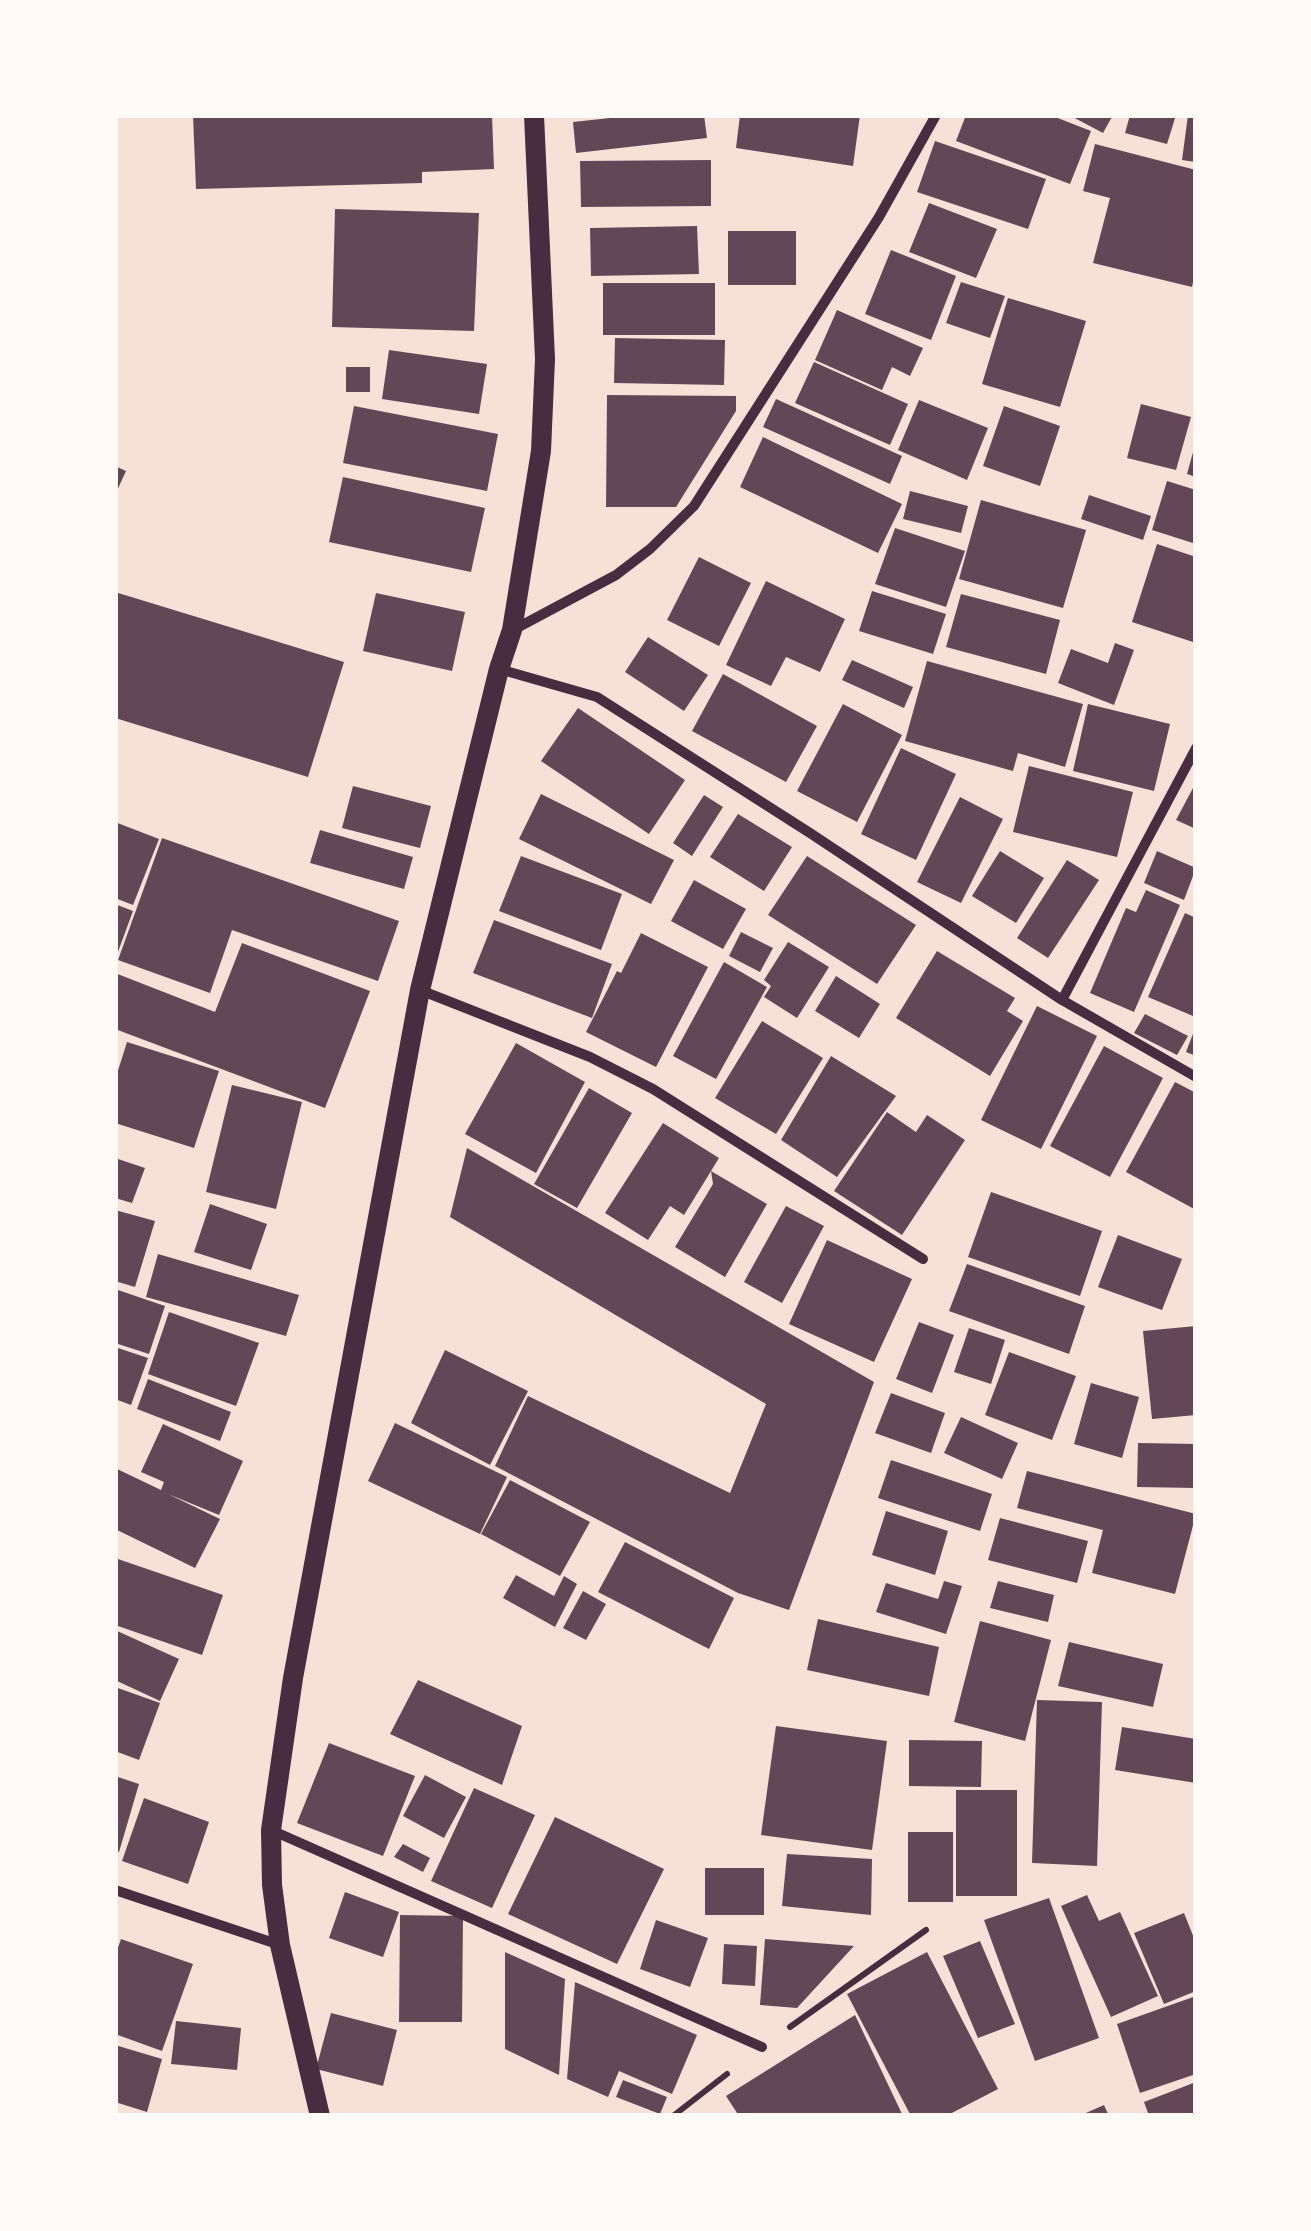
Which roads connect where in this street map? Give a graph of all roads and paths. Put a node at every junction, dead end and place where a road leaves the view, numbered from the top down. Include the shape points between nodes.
1 (534, 115) edge
2 (936, 115) edge
3 (512, 630) junction
4 (499, 669) junction
5 (1196, 748) edge
6 (420, 990) junction
7 (1062, 1000) junction
8 (1196, 1077) edge
9 (922, 1259) dead end
10 (271, 1830) junction
11 (115, 1890) edge
12 (926, 1930) dead end
13 (280, 1945) junction
14 (762, 2047) junction
15 (320, 2116) edge
16 (673, 2116) edge

1 - 3 main road via 543,414
2 - 3 street via 880,216 694,506 616,575
3 - 4 main road
4 - 6 main road
4 - 7 street via 597,698
5 - 7 street
6 - 9 street via 653,1089
6 - 10 main road via 292,1678
7 - 8 street
10 - 13 main road
10 - 14 street
11 - 13 street
12 - 14 path
13 - 15 main road
14 - 16 path

